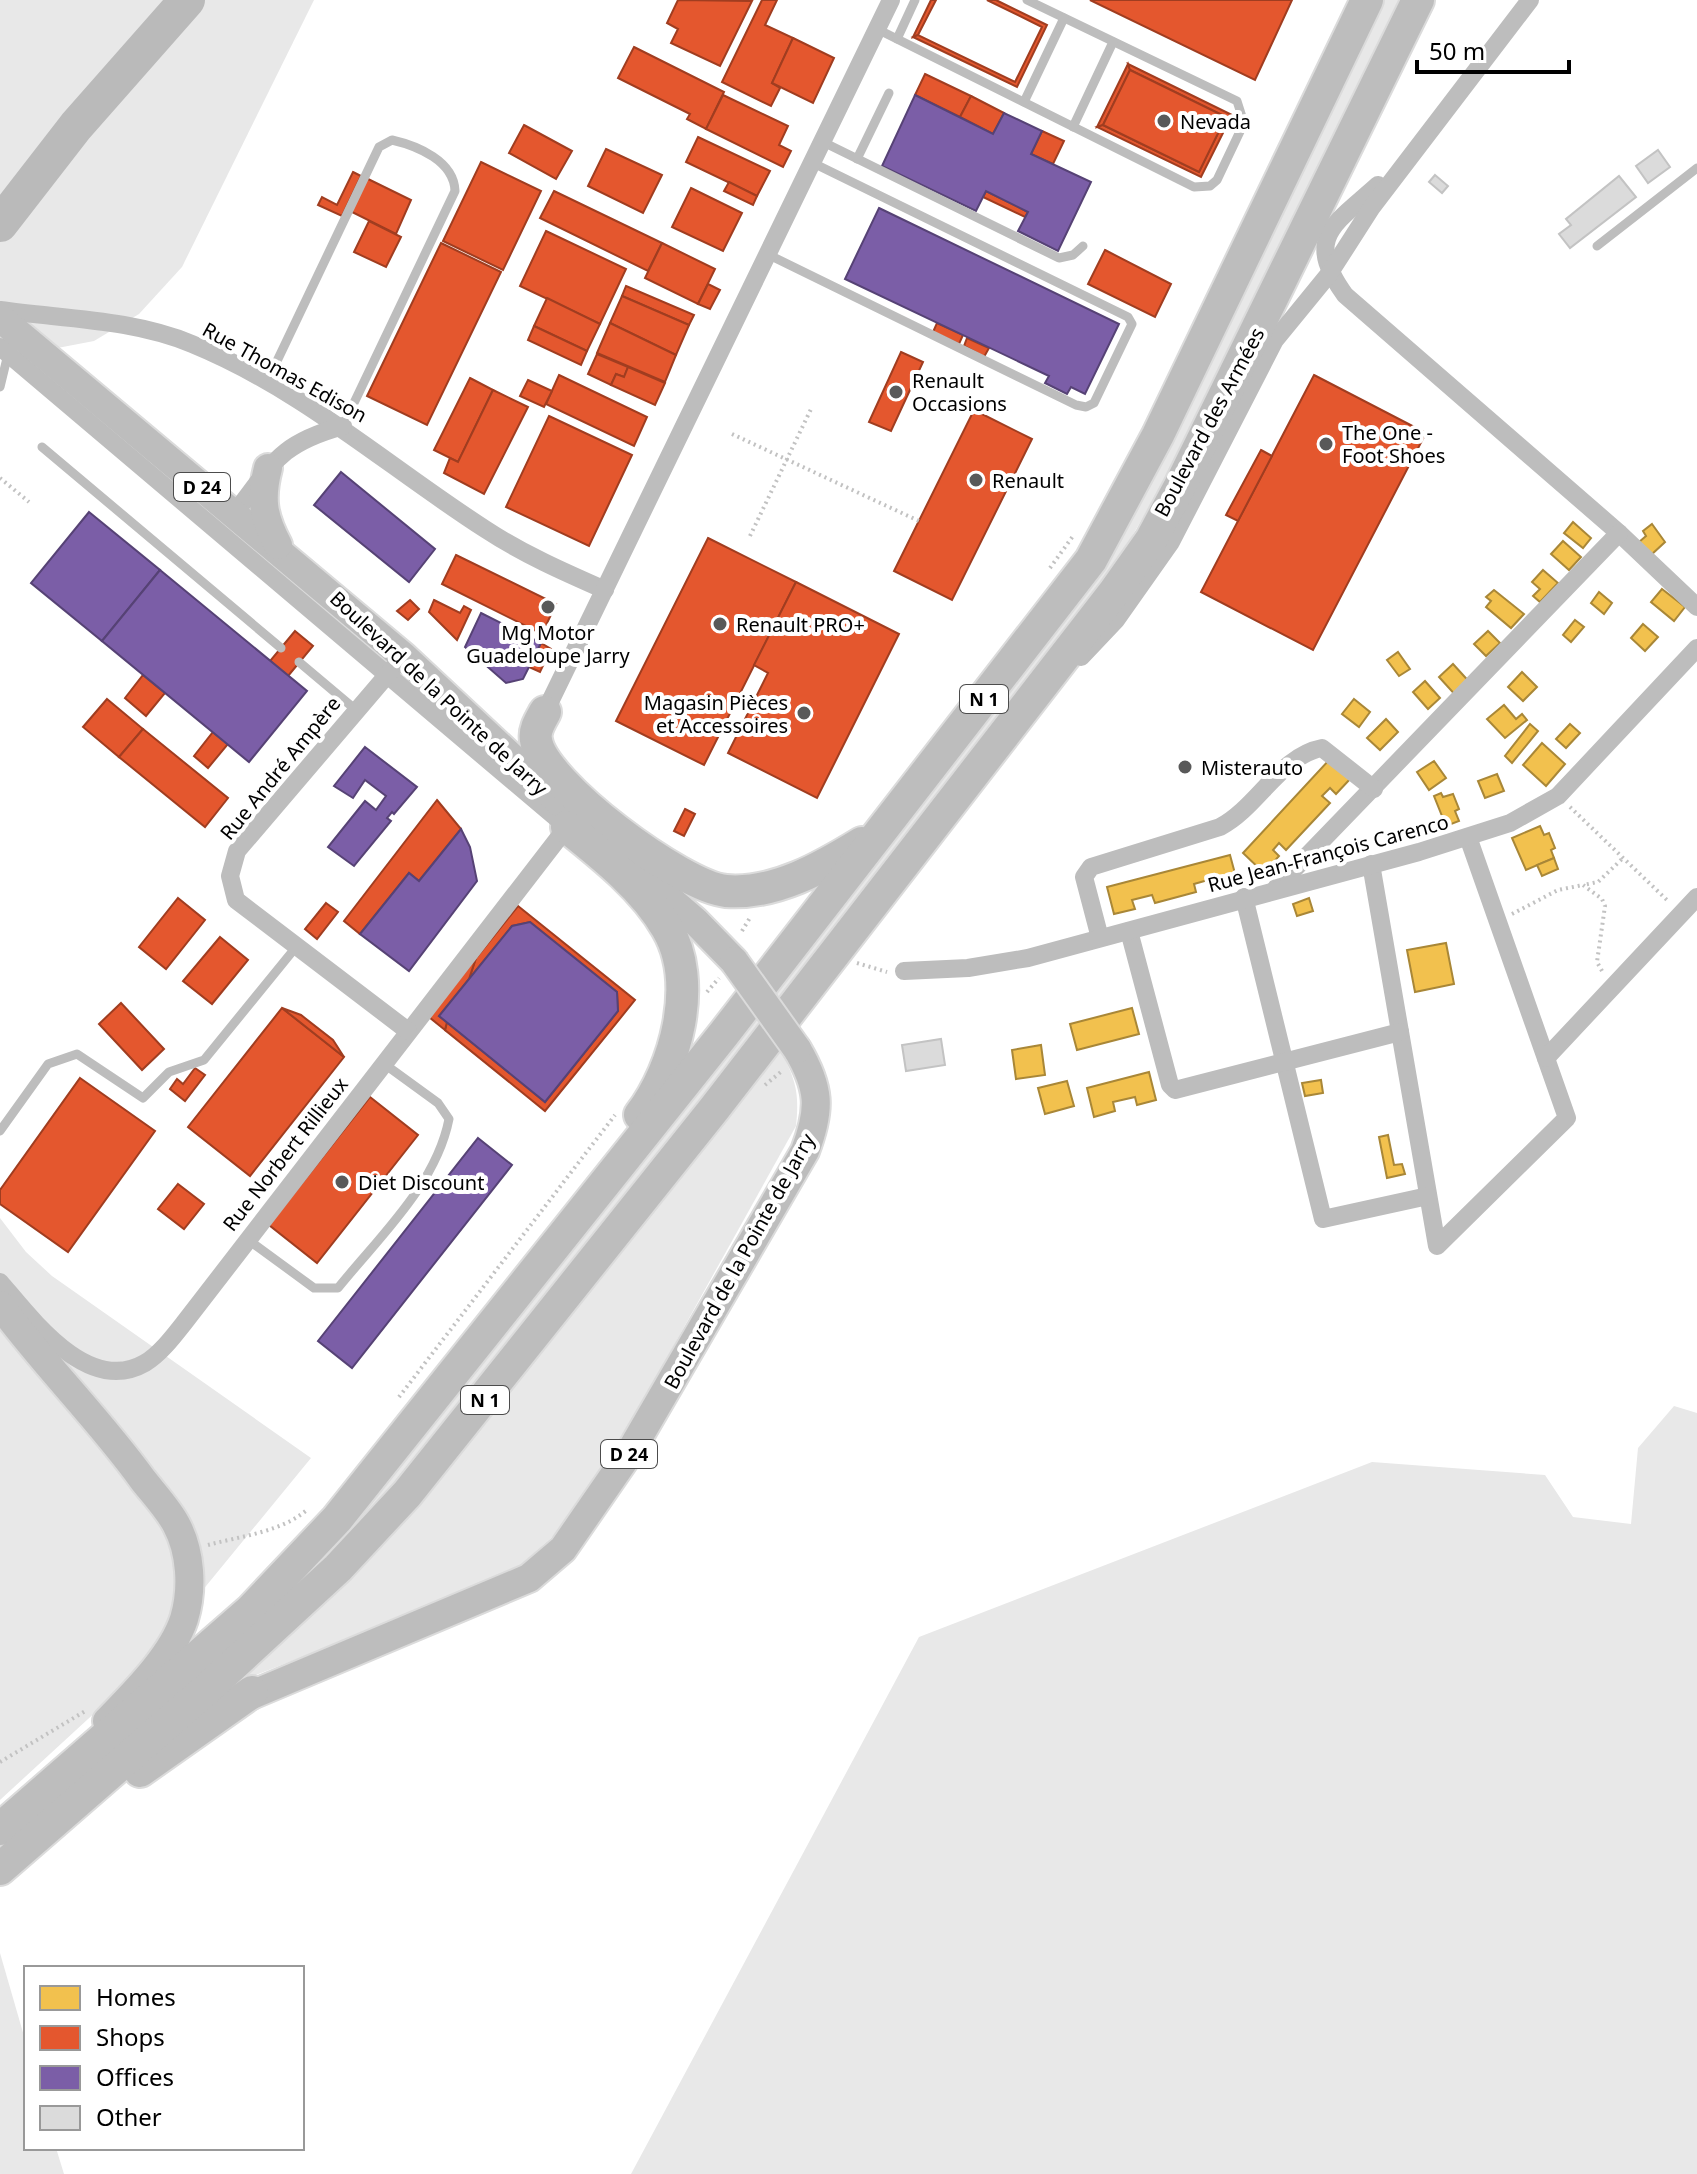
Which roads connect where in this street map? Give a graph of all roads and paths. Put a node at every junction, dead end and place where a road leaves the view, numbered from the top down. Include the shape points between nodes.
1 (891, 0) edge
2 (915, 0) edge
3 (1027, 0) edge
4 (1367, 0) edge
5 (1418, 0) edge
6 (1530, 0) edge
7 (1064, 18) junction
8 (877, 29) junction
9 (897, 39) junction
10 (1113, 42) junction
11 (889, 93) dead end
12 (1024, 102) junction
13 (1073, 127) junction
14 (821, 141) junction
15 (857, 159) junction
16 (811, 162) junction
17 (1697, 168) edge
18 (1083, 246) dead end
19 (1597, 246) dead end
20 (767, 254) junction
21 (1329, 274) junction
22 (0, 310) edge
23 (0, 318) edge
24 (4, 350) edge
25 (266, 383) junction
26 (0, 387) edge
27 (812, 407) dead end
28 (343, 426) junction
29 (732, 434) dead end
30 (42, 447) dead end
31 (787, 459) junction
32 (268, 468) junction
33 (0, 478) edge
34 (181, 500) junction
35 (29, 502) dead end
36 (234, 514) junction
37 (919, 521) dead end
38 (1080, 526) dead end
39 (1619, 533) junction
40 (750, 536) dead end
41 (280, 549) junction
42 (1045, 575) dead end
43 (605, 590) junction
44 (1697, 607) edge
45 (281, 648) dead end
46 (1697, 648) edge
47 (299, 662) dead end
48 (395, 665) junction
49 (356, 710) junction
50 (545, 712) joint
51 (1002, 740) junction
52 (1374, 789) junction
53 (1558, 796) junction
54 (567, 827) junction
55 (878, 833) junction
56 (1468, 837) junction
57 (1623, 858) junction
58 (1371, 864) junction
59 (1583, 885) junction
60 (761, 887) junction
61 (1275, 888) junction
62 (1244, 897) junction
63 (1697, 897) edge
64 (1681, 913) junction
65 (1498, 921) junction
66 (742, 931) dead end
67 (1129, 931) junction
68 (1100, 938) junction
69 (296, 947) junction
70 (904, 971) dead end
71 (1615, 984) junction
72 (408, 1031) junction
73 (1400, 1032) junction
74 (1546, 1058) junction
75 (1283, 1062) junction
76 (383, 1063) junction
77 (618, 1110) dead end
78 (0, 1131) edge
79 (1428, 1196) junction
80 (247, 1239) junction
81 (0, 1282) edge
82 (0, 1305) edge
83 (491, 1329) junction
84 (395, 1401) dead end
85 (319, 1500) dead end
86 (186, 1551) junction
87 (252, 1692) junction
88 (90, 1708) dead end
89 (0, 1762) edge
90 (38, 1796) junction
91 (75, 1800) junction
92 (0, 1829) edge
93 (0, 1869) edge
94 (0, 1883) edge

1 - 8 street
2 - 9 lane
3 - 7 lane
4 - 55 highway, N 1 via 1158,435 1091,560
5 - 51 highway, N 1 via 1151,540
6 - 21 street, Boulevard des Armées via 1372,207
7 - 10 lane
7 - 12 lane
8 - 9 lane
8 - 14 street
9 - 12 lane
10 - 13 lane
10 - 13 lane via 1237,101 1244,123 1217,180 1194,187
11 - 15 lane
12 - 13 lane
14 - 15 lane
14 - 16 street
15 - 18 lane via 1059,258
16 - 20 street
16 - 20 lane via 1128,317 1132,324 1094,403 1086,407
17 - 19 lane
20 - 43 street
21 - 39 street via 1345,295
21 - 51 street, Boulevard des Armées via 1275,340 1171,542 1116,620
22 - 25 street, Rue Thomas Edison via 137,327 190,343
23 - 36 main road, Boulevard de la Pointe de Jarry / D 24
24 - 26 lane
24 - 34 street, Boulevard de la Pointe de Jarry / D 24
25 - 28 street, Rue Thomas Edison
25 - 28 lane via 379,147 392,140 445,164 455,176 455,191
27 - 31 path
28 - 32 street via 307,436
28 - 43 street, Rue Thomas Edison via 485,529
29 - 31 path
30 - 45 lane
31 - 37 path
31 - 40 path
32 - 36 street
32 - 41 main road via 263,516
33 - 35 path
34 - 36 street
34 - 48 street, Boulevard de la Pointe de Jarry / D 24
36 - 41 main road, Boulevard de la Pointe de Jarry / D 24
38 - 42 path
39 - 44 street
39 - 52 street
41 - 48 main road, Boulevard de la Pointe de Jarry / D 24
43 - 50 street
46 - 53 street, Rue Jean-François Carenco
47 - 49 lane
48 - 49 street, Rue André Ampère
48 - 54 street, Boulevard de la Pointe de Jarry / D 24
48 - 87 main road, Boulevard de la Pointe de Jarry / D 24, bridge via 695,921 734,961 797,1049 812,1081 817,1119 805,1151 630,1452 563,1549 529,1578 381,1647
49 - 69 street, Rue André Ampère via 237,851 233,863 230,876 236,900
50 - 60 highway via 535,731 544,761 640,849 695,882 725,891
51 - 91 highway, N 1 via 407,1494 274,1627
52 - 61 street
52 - 68 street via 1322,748 1304,752 1237,818 1091,867 1084,877
53 - 56 street, Rue Jean-François Carenco via 1510,823
53 - 57 path
54 - 72 street, Rue Norbert Rillieux
54 - 83 highway via 640,894 666,927 678,953 681,998 675,1039 654,1097 560,1220
55 - 60 highway via 816,872
55 - 83 highway, N 1
56 - 58 street, Rue Jean-François Carenco
56 - 65 street
57 - 59 path via 1598,882
57 - 64 path
58 - 61 street, Rue Jean-François Carenco
58 - 73 street
59 - 65 path via 1558,890
59 - 71 path via 1605,906 1597,962
60 - 66 path
61 - 62 street, Rue Jean-François Carenco
62 - 67 street, Rue Jean-François Carenco
62 - 75 street
63 - 64 street
64 - 71 street
65 - 74 street
67 - 68 street, Rue Jean-François Carenco
67 - 75 street via 1175,1090
68 - 70 street, Rue Jean-François Carenco via 1028,958
69 - 72 street, Rue André Ampère
69 - 78 lane via 204,1060 169,1072 143,1098 77,1054 48,1064
71 - 74 street
72 - 76 street, Rue Norbert Rillieux
73 - 75 street
73 - 79 street
74 - 79 street via 1567,1118 1437,1246
75 - 79 street via 1323,1219
76 - 80 street, Rue Norbert Rillieux
76 - 80 lane via 438,1103 449,1119 443,1147 420,1187 338,1288 314,1288
77 - 84 path
80 - 81 street, Rue Norbert Rillieux via 166,1344 131,1368 97,1366 67,1352
82 - 86 main road via 132,1464 176,1524
83 - 90 highway, N 1 via 337,1519 251,1610
85 - 86 path via 279,1526
86 - 90 main road via 191,1582 184,1621 113,1715
87 - 91 main road, Boulevard de la Pointe de Jarry / D 24
87 - 94 highway via 173,1746
88 - 89 path
90 - 92 highway, N 1
91 - 93 highway, N 1

